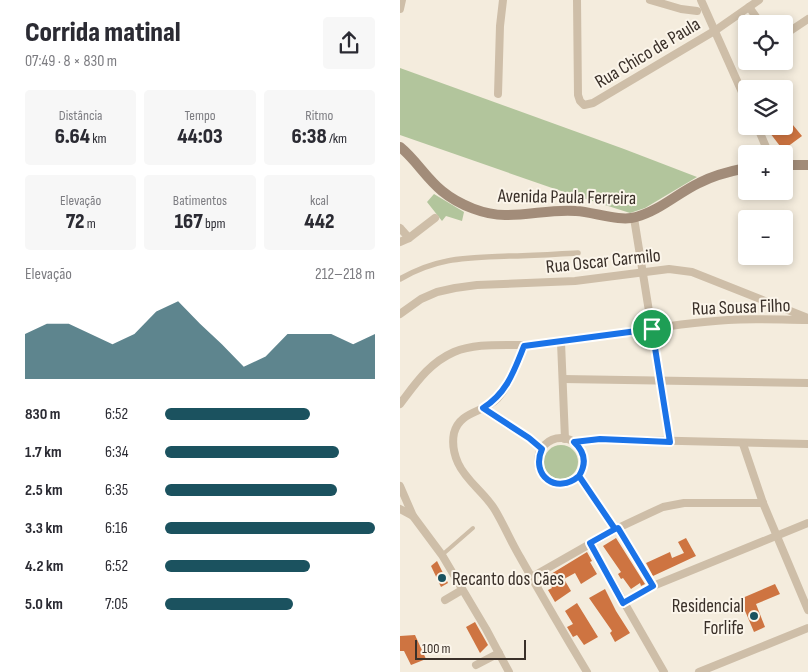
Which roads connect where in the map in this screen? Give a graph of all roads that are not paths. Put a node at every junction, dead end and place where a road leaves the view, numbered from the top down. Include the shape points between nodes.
1 (402, 0) edge
2 (503, 0) edge
3 (577, 0) edge
4 (650, 0) edge
5 (701, 0) edge
6 (759, 0) edge
7 (749, 7) junction
8 (400, 9) edge
9 (697, 11) dead end
10 (755, 15) edge
11 (808, 19) edge
12 (793, 29) edge
13 (716, 30) junction
14 (738, 82) edge
15 (498, 94) dead end
16 (400, 148) edge
17 (793, 165) edge
18 (808, 165) edge
19 (738, 170) edge
20 (435, 218) dead end
21 (634, 218) junction
22 (400, 228) edge
23 (409, 238) junction
24 (400, 242) edge
25 (578, 253) dead end
26 (643, 272) junction
27 (400, 279) edge
28 (400, 314) edge
29 (808, 319) edge
30 (652, 329) junction
31 (561, 342) junction
32 (524, 346) junction
33 (563, 379) junction
34 (660, 380) junction
35 (808, 383) edge
36 (400, 404) edge
37 (483, 408) junction
38 (565, 438) junction
39 (574, 442) junction
40 (670, 442) junction
41 (743, 444) junction
42 (808, 444) edge
43 (542, 449) junction
44 (579, 476) junction
45 (400, 486) edge
46 (764, 503) junction
47 (400, 509) edge
48 (413, 516) junction
49 (808, 523) edge
50 (473, 528) dead end
51 (616, 529) junction
52 (777, 536) junction
53 (590, 543) junction
54 (442, 555) junction
55 (532, 577) junction
56 (653, 586) junction
57 (462, 590) junction
58 (445, 600) dead end
59 (623, 603) junction
60 (808, 610) edge
61 (808, 628) edge
62 (499, 652) junction
63 (476, 666) dead end
64 (509, 672) edge
65 (587, 672) edge
66 (664, 672) edge
67 (700, 672) edge

1 - 8 street
2 - 15 street
3 - 13 street, Rua Chico de Paula via 578,96 582,104 593,103
4 - 9 street
5 - 13 street
6 - 7 street, Rua Chico de Paula
7 - 10 street
7 - 13 street, Rua Chico de Paula
11 - 12 street
13 - 14 street
16 - 21 main road, Avenida Paula Ferreira via 450,197 472,208 509,215 577,211
17 - 18 main road
19 - 21 main road, Avenida Paula Ferreira via 700,182
20 - 23 street
21 - 26 street
22 - 23 street
23 - 24 street
25 - 27 street via 446,260
26 - 28 street, Rua Oscar Carmilo via 575,281 455,288 421,299
26 - 29 street, Rua Oscar Carmilo via 669,269 692,272
26 - 30 street
29 - 30 street, Rua Sousa Filho via 730,320
30 - 31 street, Rua Sousa Filho
30 - 34 street
31 - 32 street, Rua Sousa Filho
31 - 33 street
32 - 36 street, Rua Sousa Filho via 480,346 448,354 427,369
32 - 37 street via 505,388 495,401
33 - 34 street
33 - 38 street
34 - 35 street
34 - 40 street
37 - 43 street
37 - 55 street via 460,422 454,434 454,453 463,473 495,510
38 - 39 street
38 - 43 street via 552,440
39 - 40 street via 600,439
39 - 44 street via 580,447 584,459
40 - 41 street
41 - 42 street
41 - 46 street
43 - 44 street via 538,464 551,482 566,484
44 - 51 lane
45 - 48 street
46 - 51 street via 673,504
46 - 52 street
47 - 48 street
48 - 54 street
49 - 52 street
50 - 54 lane
51 - 53 street
51 - 56 street
52 - 56 street
52 - 60 street
53 - 55 street
53 - 59 street
54 - 57 street
55 - 65 street
56 - 59 street
57 - 58 street
57 - 62 street
59 - 66 street
61 - 67 street
62 - 63 street
62 - 64 street

